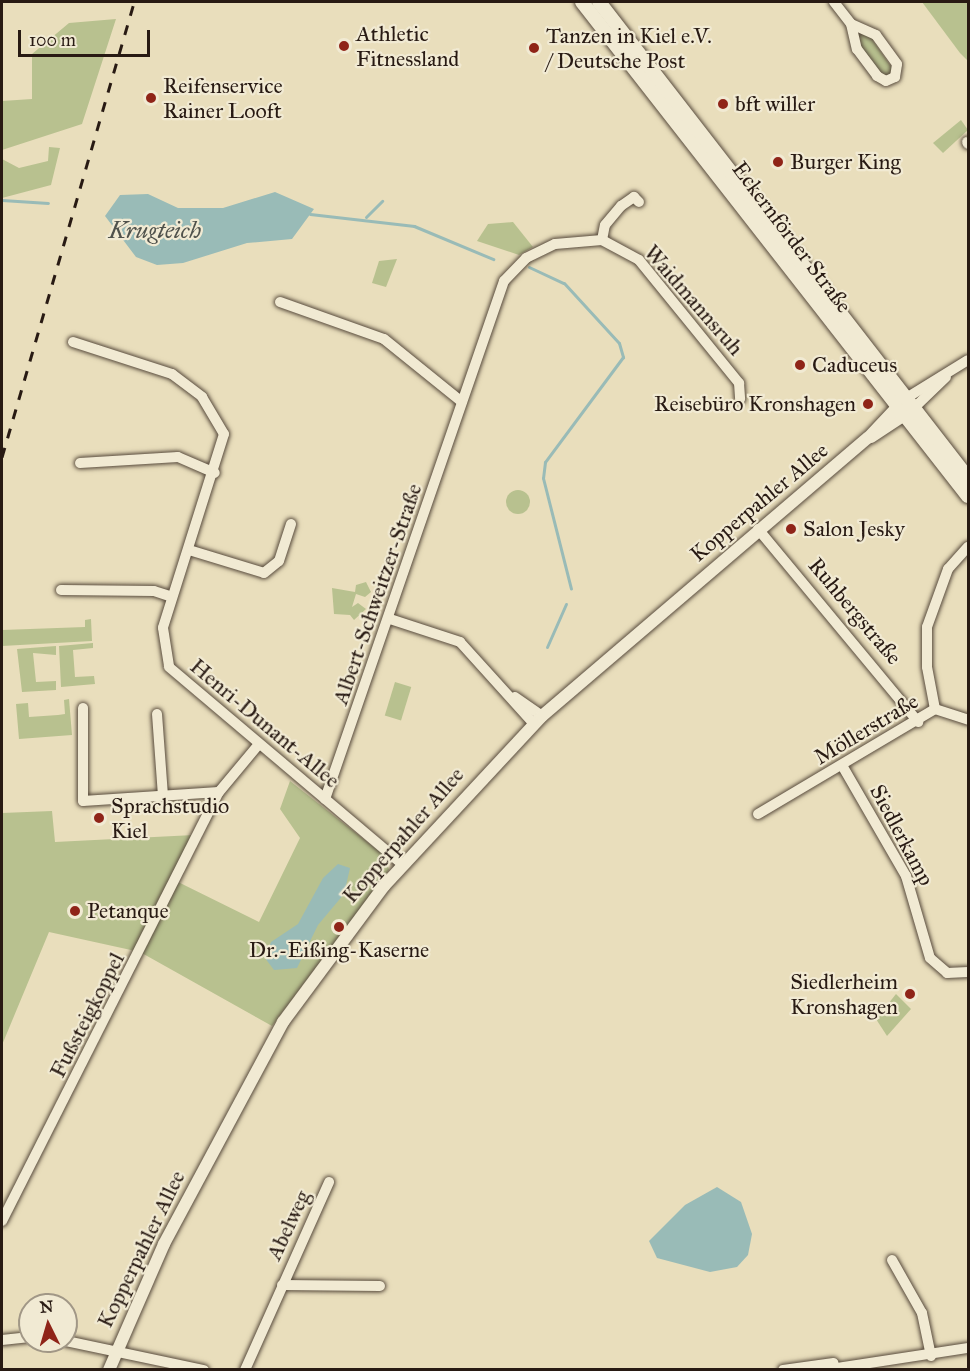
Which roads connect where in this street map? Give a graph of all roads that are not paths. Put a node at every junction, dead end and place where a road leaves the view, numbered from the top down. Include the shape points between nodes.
1 (582, 2) edge
2 (599, 2) edge
3 (834, 2) edge
4 (851, 24) junction
5 (685, 121) junction
6 (639, 202) dead end
7 (602, 240) junction
8 (280, 302) dead end
9 (73, 342) dead end
10 (969, 360) edge
11 (740, 399) dead end
12 (462, 402) junction
13 (906, 407) junction
14 (80, 463) dead end
15 (215, 473) junction
16 (969, 478) edge
17 (969, 496) edge
18 (291, 524) dead end
19 (758, 529) junction
20 (969, 547) edge
21 (189, 550) junction
22 (61, 590) dead end
23 (172, 597) junction
24 (390, 619) junction
25 (83, 708) dead end
26 (935, 709) junction
27 (157, 714) dead end
28 (538, 720) junction
29 (969, 720) edge
30 (918, 722) junction
31 (259, 744) junction
32 (843, 767) junction
33 (219, 792) junction
34 (163, 795) junction
35 (325, 799) junction
36 (758, 814) dead end
37 (402, 864) junction
38 (969, 972) edge
39 (329, 1182) dead end
40 (2, 1221) edge
41 (892, 1260) dead end
42 (282, 1285) junction
43 (380, 1286) dead end
44 (18, 1338) edge
45 (2, 1340) edge
46 (78, 1343) edge
47 (969, 1348) edge
48 (116, 1350) junction
49 (931, 1356) junction
50 (858, 1364) junction
51 (802, 1367) edge
52 (109, 1370) edge
53 (204, 1370) edge
54 (245, 1370) edge
55 (783, 1370) edge
56 (824, 1370) edge

1 - 5 main road, Eckernförder Straße
2 - 5 main road, Eckernförder Straße
3 - 4 street
4 - 4 street via 857,50 877,76 886,81 895,76 897,64 876,35
5 - 13 main road, Eckernförder Straße
6 - 7 street via 634,197 621,206 605,225
7 - 11 street, Waidmannsruh via 639,260 739,383
7 - 12 street, Albert-Schweitzer-Straße via 542,249 504,281
8 - 12 street via 384,339
9 - 15 street, Henri-Dunant-Allee via 139,362 189,385 210,407 224,434
10 - 13 street
12 - 24 street, Albert-Schweitzer-Straße
13 - 16 main road, Eckernförder Straße
13 - 17 main road, Eckernförder Straße
13 - 19 street, Kopperpahler Allee
14 - 15 street via 167,456
15 - 21 street, Henri-Dunant-Allee
18 - 21 street via 279,561 264,573
19 - 28 street, Kopperpahler Allee
19 - 30 street, Ruhbergstraße
20 - 26 street, Möllerstraße via 948,568 927,627 925,650
21 - 23 street, Henri-Dunant-Allee
22 - 23 street via 154,591
23 - 31 street, Henri-Dunant-Allee via 162,641 169,667
24 - 28 street via 460,642
24 - 35 street, Albert-Schweitzer-Straße
25 - 34 street via 83,801
26 - 29 street
26 - 30 street, Möllerstraße
27 - 34 street
28 - 37 street, Kopperpahler Allee
30 - 32 street, Möllerstraße
31 - 33 street, Fußsteigkoppel
31 - 35 street, Henri-Dunant-Allee
32 - 36 street, Möllerstraße
32 - 38 street, Siedlerkamp via 906,876 930,958 946,973
33 - 34 street
33 - 40 street, Fußsteigkoppel
35 - 37 street, Henri-Dunant-Allee
37 - 48 street, Kopperpahler Allee via 283,1022 164,1244
39 - 42 street, Abelweg
41 - 49 street via 922,1313
42 - 43 street, Abelweg
42 - 54 street, Abelweg
44 - 45 street
46 - 48 street
47 - 49 street
48 - 52 street, Kopperpahler Allee
48 - 53 street
49 - 50 street
50 - 51 street
50 - 56 street
51 - 55 street

